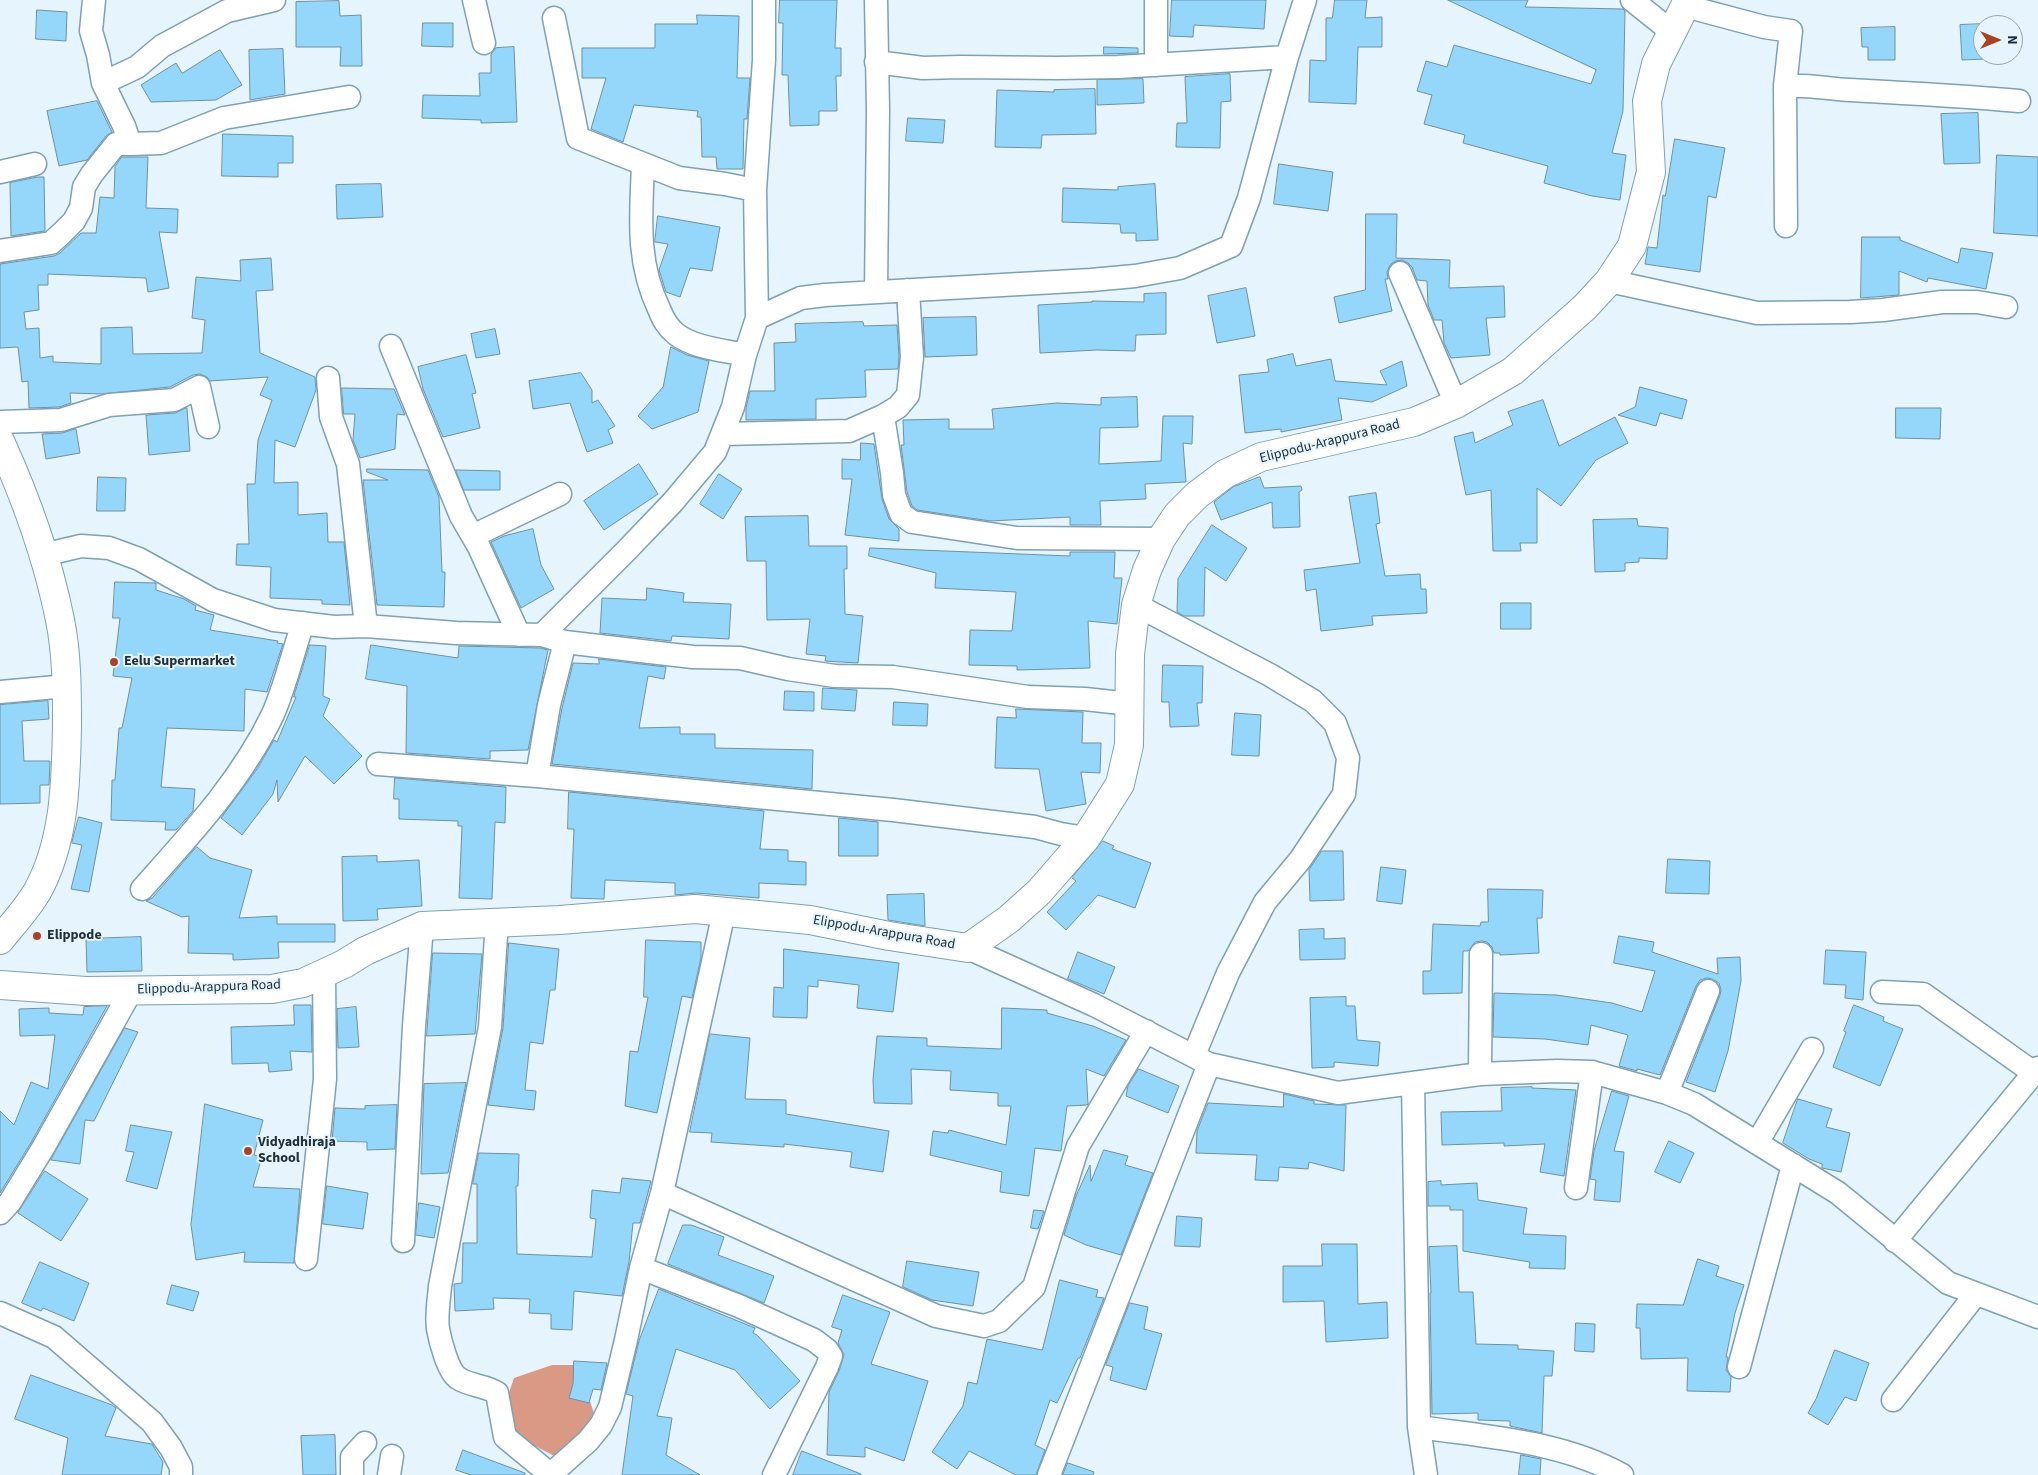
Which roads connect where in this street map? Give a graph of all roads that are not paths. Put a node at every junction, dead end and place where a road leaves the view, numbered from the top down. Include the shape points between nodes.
1 (94, 0) edge
2 (274, 0) edge
3 (474, 0) edge
4 (764, 0) edge
5 (876, 0) edge
6 (1156, 0) edge
7 (1305, 0) edge
8 (1632, 0) edge
9 (1686, 3) edge
10 (554, 18) dead end
11 (1672, 32) junction
12 (484, 43) dead end
13 (1287, 57) junction
14 (876, 62) junction
15 (1156, 65) junction
16 (103, 83) junction
17 (1785, 86) junction
18 (349, 97) dead end
19 (2019, 101) dead end
20 (130, 144) junction
21 (35, 164) dead end
22 (643, 165) junction
23 (0, 172) edge
24 (755, 190) junction
25 (1786, 226) dead end
26 (0, 251) edge
27 (1400, 273) dead end
28 (1609, 282) junction
29 (908, 290) junction
30 (876, 291) junction
31 (2006, 307) dead end
32 (757, 318) junction
33 (391, 346) dead end
34 (745, 356) junction
35 (328, 378) dead end
36 (1456, 404) junction
37 (883, 416) junction
38 (0, 422) edge
39 (208, 428) dead end
40 (723, 434) junction
41 (0, 441) edge
42 (560, 494) dead end
43 (472, 536) junction
44 (1161, 539) junction
45 (42, 555) junction
46 (1136, 605) junction
47 (302, 623) junction
48 (366, 626) junction
49 (519, 635) junction
50 (542, 635) junction
51 (565, 642) junction
52 (68, 686) junction
53 (0, 692) edge
54 (1130, 704) junction
55 (378, 764) dead end
56 (537, 776) junction
57 (1086, 838) junction
58 (142, 889) dead end
59 (724, 912) junction
60 (497, 922) junction
61 (422, 926) junction
62 (0, 940) edge
63 (0, 947) edge
64 (968, 948) junction
65 (1481, 954) dead end
66 (324, 973) junction
67 (8, 985) edge
68 (131, 991) junction
69 (1708, 991) dead end
70 (1882, 992) dead end
71 (1146, 1031) junction
72 (1812, 1049) dead end
73 (1201, 1060) junction
74 (2036, 1070) edge
75 (1592, 1072) junction
76 (1480, 1074) junction
77 (1413, 1083) junction
78 (1667, 1093) junction
79 (1757, 1143) junction
80 (1793, 1165) junction
81 (1576, 1188) dead end
82 (662, 1193) junction
83 (0, 1213) edge
84 (1895, 1240) junction
85 (403, 1241) dead end
86 (306, 1259) dead end
87 (641, 1268) junction
88 (1976, 1294) junction
89 (0, 1312) edge
90 (2038, 1317) edge
91 (1739, 1367) dead end
92 (1894, 1400) dead end
93 (1420, 1427) junction
94 (365, 1443) dead end
95 (181, 1475) edge
96 (352, 1475) edge
97 (550, 1475) edge
98 (775, 1475) edge
99 (1049, 1475) edge
100 (1426, 1475) edge
101 (1622, 1475) edge

1 - 16 street via 91,31
2 - 16 street via 227,11
3 - 12 street
4 - 24 street via 764,60
5 - 14 street
6 - 15 street
7 - 13 street
8 - 11 street
9 - 11 street, Elippodu-Arappura Road
9 - 17 street via 1764,27 1791,31
10 - 22 street via 578,138
11 - 28 street, Elippodu-Arappura Road via 1656,64 1647,101 1652,172 1632,246
13 - 15 street
13 - 29 street via 1249,198 1231,246 1180,268 1135,276
14 - 15 street via 923,68
14 - 30 street
16 - 20 street
17 - 19 street
17 - 25 street
18 - 20 street via 224,118 161,143
20 - 26 street via 116,144 92,174 84,187 81,208 74,221 51,243
21 - 23 street
22 - 24 street via 678,178
22 - 34 street via 642,252 653,298 667,326 696,344
24 - 32 street
27 - 36 street
28 - 31 street via 1757,313 1883,310 1942,302 1977,302
28 - 36 street, Elippodu-Arappura Road via 1512,371
29 - 30 street
29 - 37 street via 912,357 908,395
30 - 32 street via 801,298
32 - 34 street
33 - 43 street
34 - 40 street
35 - 48 street via 331,417 348,464
36 - 44 street, Elippodu-Arappura Road via 1414,422 1261,457 1225,474 1197,495 1177,515
37 - 40 street via 848,431
37 - 44 street via 894,495 901,514 912,522 1017,538
38 - 39 street via 61,420 109,405 174,400 199,387
40 - 50 street via 714,452 672,503
41 - 45 street
42 - 43 street
43 - 49 street
44 - 46 street, Elippodu-Arappura Road
45 - 47 street via 81,546 109,548 139,559 213,600 274,620
45 - 52 street via 60,621
46 - 54 street, Elippodu-Arappura Road via 1130,654
46 - 73 street via 1313,701 1335,723 1348,758 1344,794 1300,860 1265,902 1228,973
47 - 48 street
47 - 58 street via 274,713 250,758 219,802
48 - 49 street
49 - 50 street
50 - 51 street
51 - 54 street via 693,657 740,658 835,676 893,677 1028,697
51 - 56 street via 549,705
52 - 53 street
52 - 62 street via 63,808 52,855 37,891
54 - 57 street, Elippodu-Arappura Road via 1129,745 1120,784
55 - 56 street
56 - 57 street via 931,814 1035,827
57 - 64 street, Elippodu-Arappura Road via 1039,892 1009,919
59 - 60 street, Elippodu-Arappura Road via 695,909
59 - 64 street, Elippodu-Arappura Road via 810,920
59 - 82 street
60 - 61 street, Elippodu-Arappura Road
60 - 97 street via 490,1027 440,1286 438,1328 453,1375 497,1393 506,1437
61 - 66 street, Elippodu-Arappura Road
61 - 85 street
63 - 67 street
64 - 71 street
65 - 76 street
66 - 68 street, Elippodu-Arappura Road via 302,983 272,989
66 - 86 street via 325,1079
67 - 68 street, Elippodu-Arappura Road
68 - 83 street via 42,1148
69 - 78 street
70 - 74 street via 1923,994
71 - 73 street
71 - 82 street via 1078,1146 1034,1287 999,1321 984,1326 936,1316
72 - 79 street
73 - 77 street via 1338,1093
73 - 99 street
74 - 84 street
75 - 76 street
75 - 78 street
75 - 81 street
76 - 77 street
77 - 93 street
78 - 79 street via 1694,1104
79 - 80 street
80 - 84 street via 1838,1193
80 - 91 street
82 - 87 street
84 - 88 street via 1948,1283
87 - 97 street via 610,1408 588,1441
87 - 98 street via 739,1306 814,1340 828,1350 831,1356 827,1368
88 - 90 street
88 - 92 street
89 - 95 street via 54,1337 152,1422 171,1448 181,1467
93 - 100 street
93 - 101 street via 1547,1446 1603,1464
94 - 96 street via 352,1457

